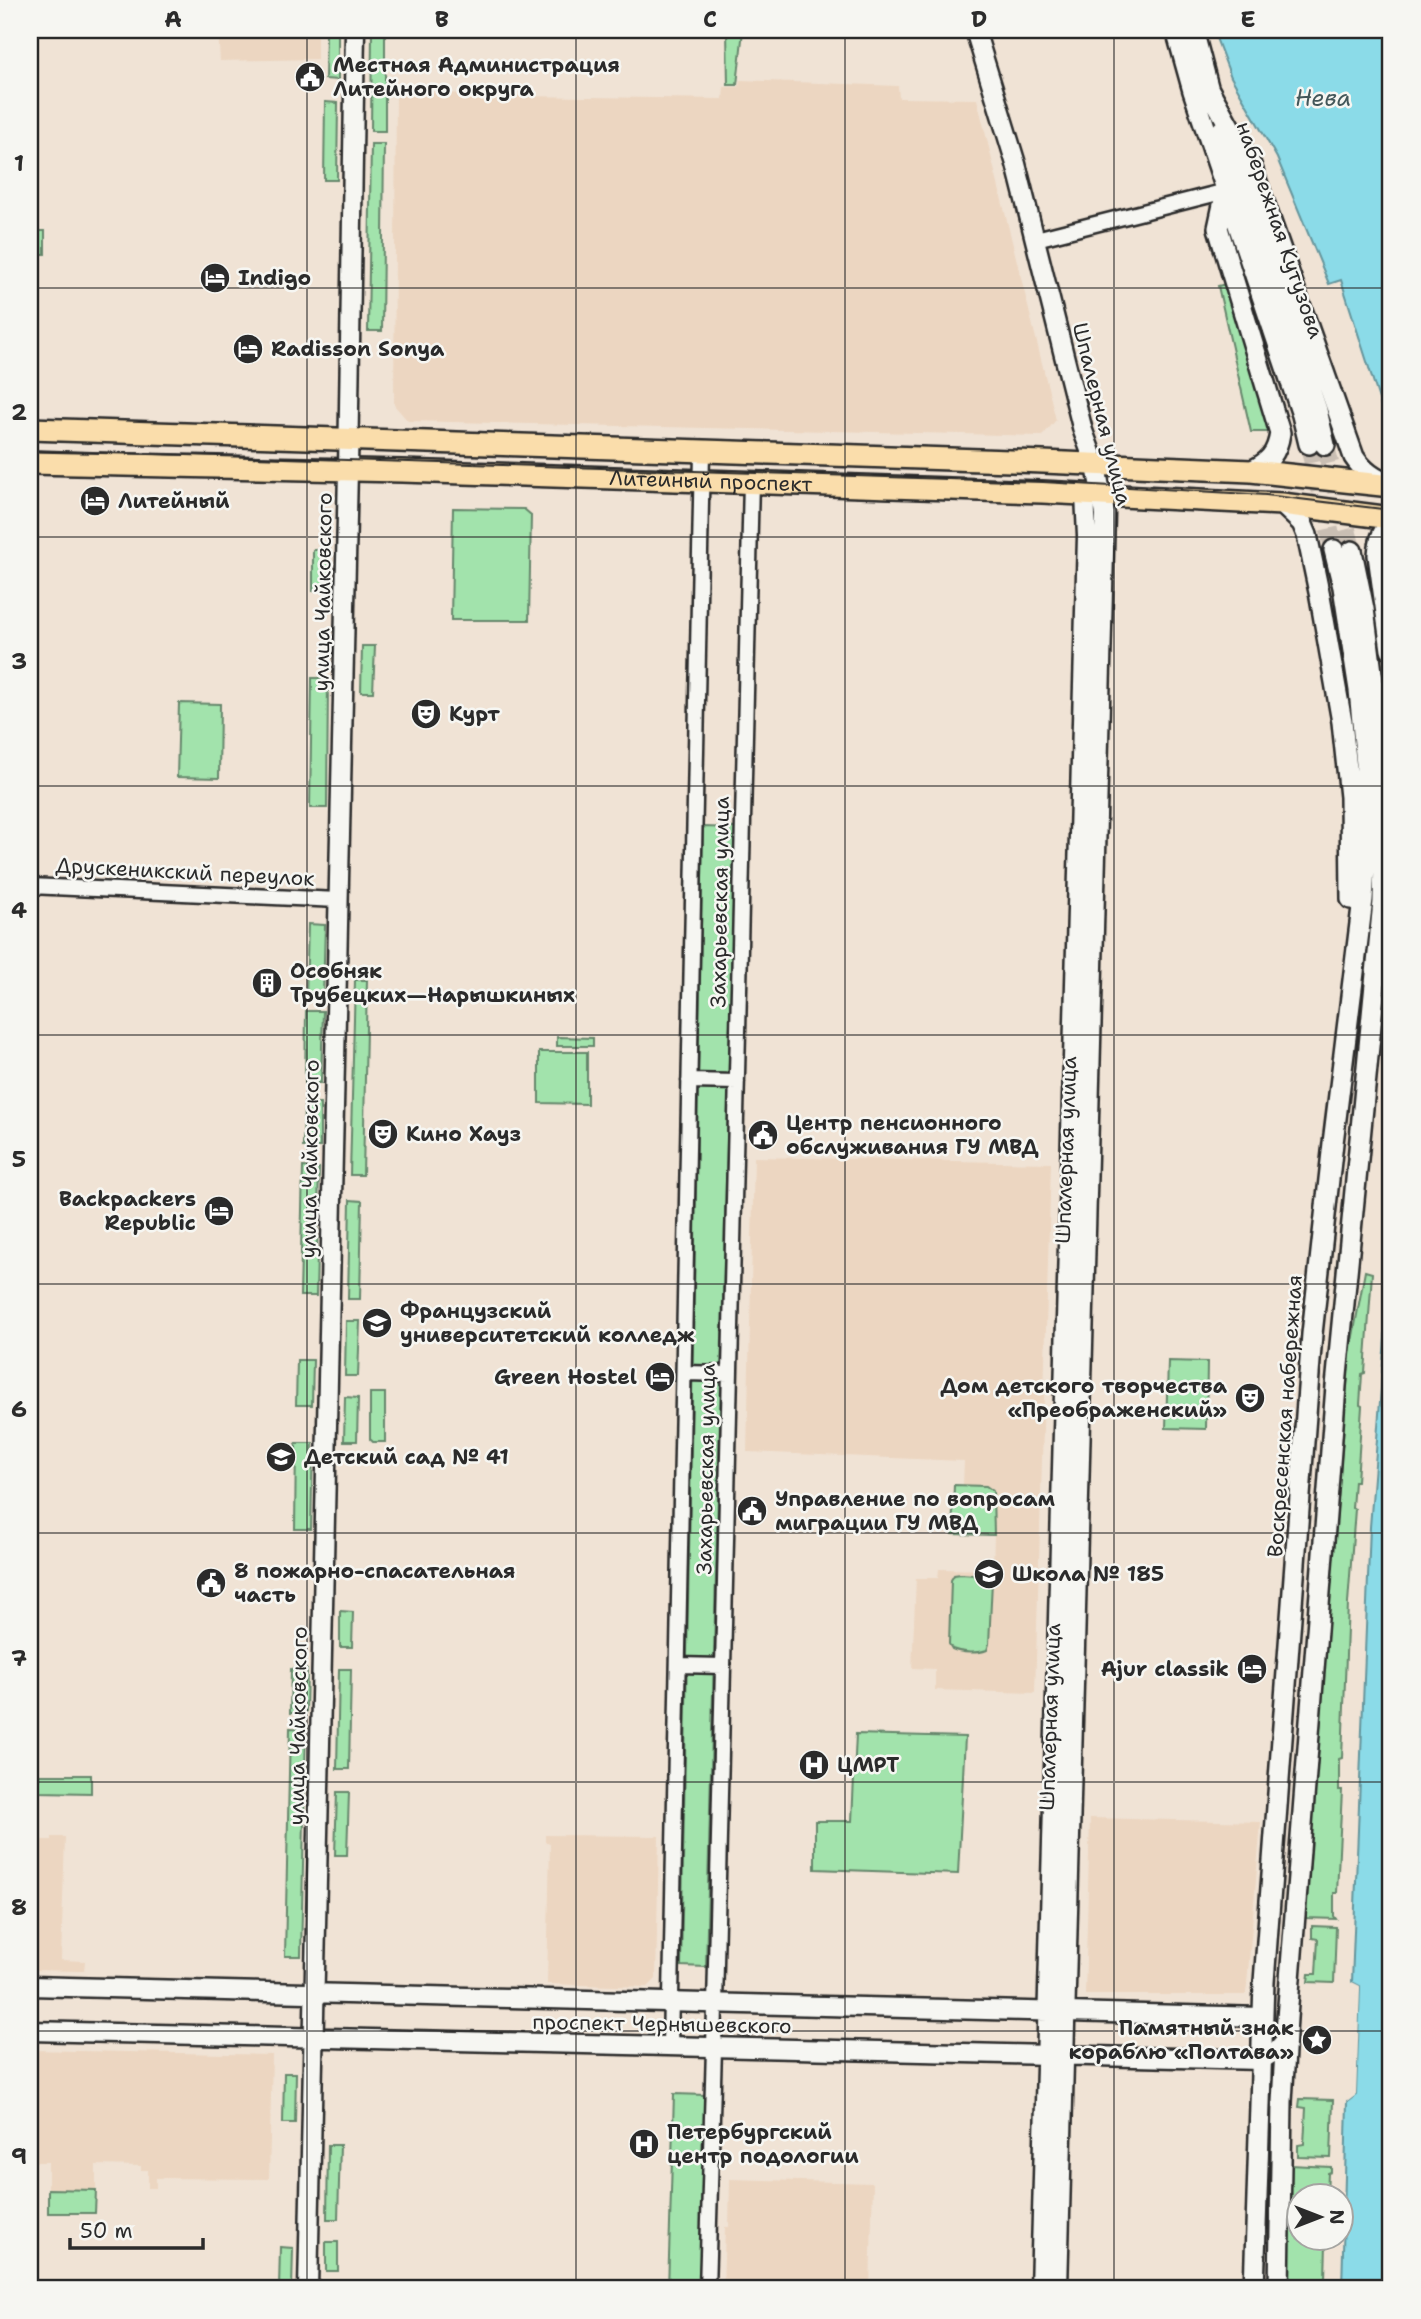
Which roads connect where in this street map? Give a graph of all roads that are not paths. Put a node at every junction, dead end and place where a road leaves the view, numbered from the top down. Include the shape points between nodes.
1 (355, 30) edge
2 (975, 30) edge
3 (1176, 30) edge
4 (1192, 30) edge
5 (1207, 86) junction
6 (1226, 191) junction
7 (1036, 239) junction
8 (30, 429) edge
9 (349, 439) junction
10 (702, 452) junction
11 (30, 463) edge
12 (1096, 466) junction
13 (348, 470) junction
14 (1251, 471) junction
15 (701, 480) junction
16 (751, 481) junction
17 (1391, 486) edge
18 (1094, 495) junction
19 (1282, 504) junction
20 (1391, 518) edge
21 (1391, 523) edge
22 (1391, 650) edge
23 (30, 886) edge
24 (338, 900) junction
25 (1391, 956) edge
26 (1348, 1024) junction
27 (1368, 1068) junction
28 (689, 1082) junction
29 (737, 1082) junction
30 (684, 1373) junction
31 (729, 1374) junction
32 (678, 1665) junction
33 (723, 1666) junction
34 (30, 1986) edge
35 (315, 1993) junction
36 (671, 2002) junction
37 (715, 2003) junction
38 (1056, 2012) junction
39 (1263, 2017) junction
40 (30, 2031) edge
41 (314, 2039) junction
42 (1285, 2041) junction
43 (670, 2047) junction
44 (714, 2048) junction
45 (1055, 2055) junction
46 (1261, 2060) junction
47 (308, 2289) edge
48 (707, 2289) edge
49 (1040, 2289) edge
50 (1058, 2289) edge
51 (1254, 2289) edge
52 (1279, 2289) edge

1 - 9 street, улица Чайковского
2 - 7 street, Шпалерная улица
3 - 6 main road, набережная Кутузова
4 - 5 main road, набережная Кутузова
5 - 6 main road, набережная Кутузова via 1317,410 1317,444 1298,402
5 - 17 main road via 1251,164 1354,457 1373,478
6 - 7 street
6 - 14 main road via 1218,228 1280,433 1273,456
7 - 12 street, Шпалерная улица via 1083,431
8 - 9 main road, Литейный проспект
9 - 10 main road, Литейный проспект
9 - 13 street, улица Чайковского
10 - 12 main road, Литейный проспект
10 - 15 street, Захарьевская улица
11 - 13 main road, Литейный проспект
12 - 14 main road, Литейный проспект
12 - 18 street, Шпалерная улица
13 - 15 main road, Литейный проспект
13 - 24 street, улица Чайковского
14 - 17 main road, Литейный проспект
15 - 16 main road, Литейный проспект
15 - 28 street, Захарьевская улица
16 - 18 main road, Литейный проспект
16 - 29 street, Захарьевская улица
18 - 19 main road, Литейный проспект
18 - 38 street, Шпалерная улица via 1105,537
19 - 20 main road, Литейный проспект
19 - 26 main road via 1302,523 1311,550 1342,722 1350,797
21 - 22 main road via 1379,542 1378,555
23 - 24 street, Друскеникский переулок
24 - 35 street, улица Чайковского
25 - 27 main road
26 - 27 main road, Воскресенская набережная via 1363,900 1368,805 1359,691 1343,587 1343,551 1364,609 1382,752 1383,902
26 - 39 main road, Воскресенская набережная via 1312,1334
27 - 42 main road, Воскресенская набережная via 1336,1386
28 - 29 street
28 - 30 street, Захарьевская улица
29 - 31 street, Захарьевская улица
30 - 31 street
30 - 32 street, Захарьевская улица
31 - 33 street, Захарьевская улица
32 - 33 street
32 - 36 street, Захарьевская улица
33 - 37 street, Захарьевская улица
34 - 35 street, проспект Чернышевского
35 - 36 street, проспект Чернышевского
35 - 41 street, улица Чайковского
36 - 37 street, проспект Чернышевского
36 - 43 street, Захарьевская улица
37 - 38 street, проспект Чернышевского
37 - 44 street, Захарьевская улица
38 - 39 street, проспект Чернышевского
38 - 45 street, Шпалерная улица
39 - 46 main road, Воскресенская набережная
40 - 41 street, проспект Чернышевского
41 - 43 street, проспект Чернышевского
41 - 47 street, улица Чайковского
42 - 46 street
42 - 52 main road, Воскресенская набережная
43 - 44 street, проспект Чернышевского
44 - 45 street, проспект Чернышевского
44 - 48 street, Захарьевская улица
45 - 46 street, проспект Чернышевского
45 - 49 street, Шпалерная улица
45 - 50 street, Шпалерная улица
46 - 51 main road, Воскресенская набережная

